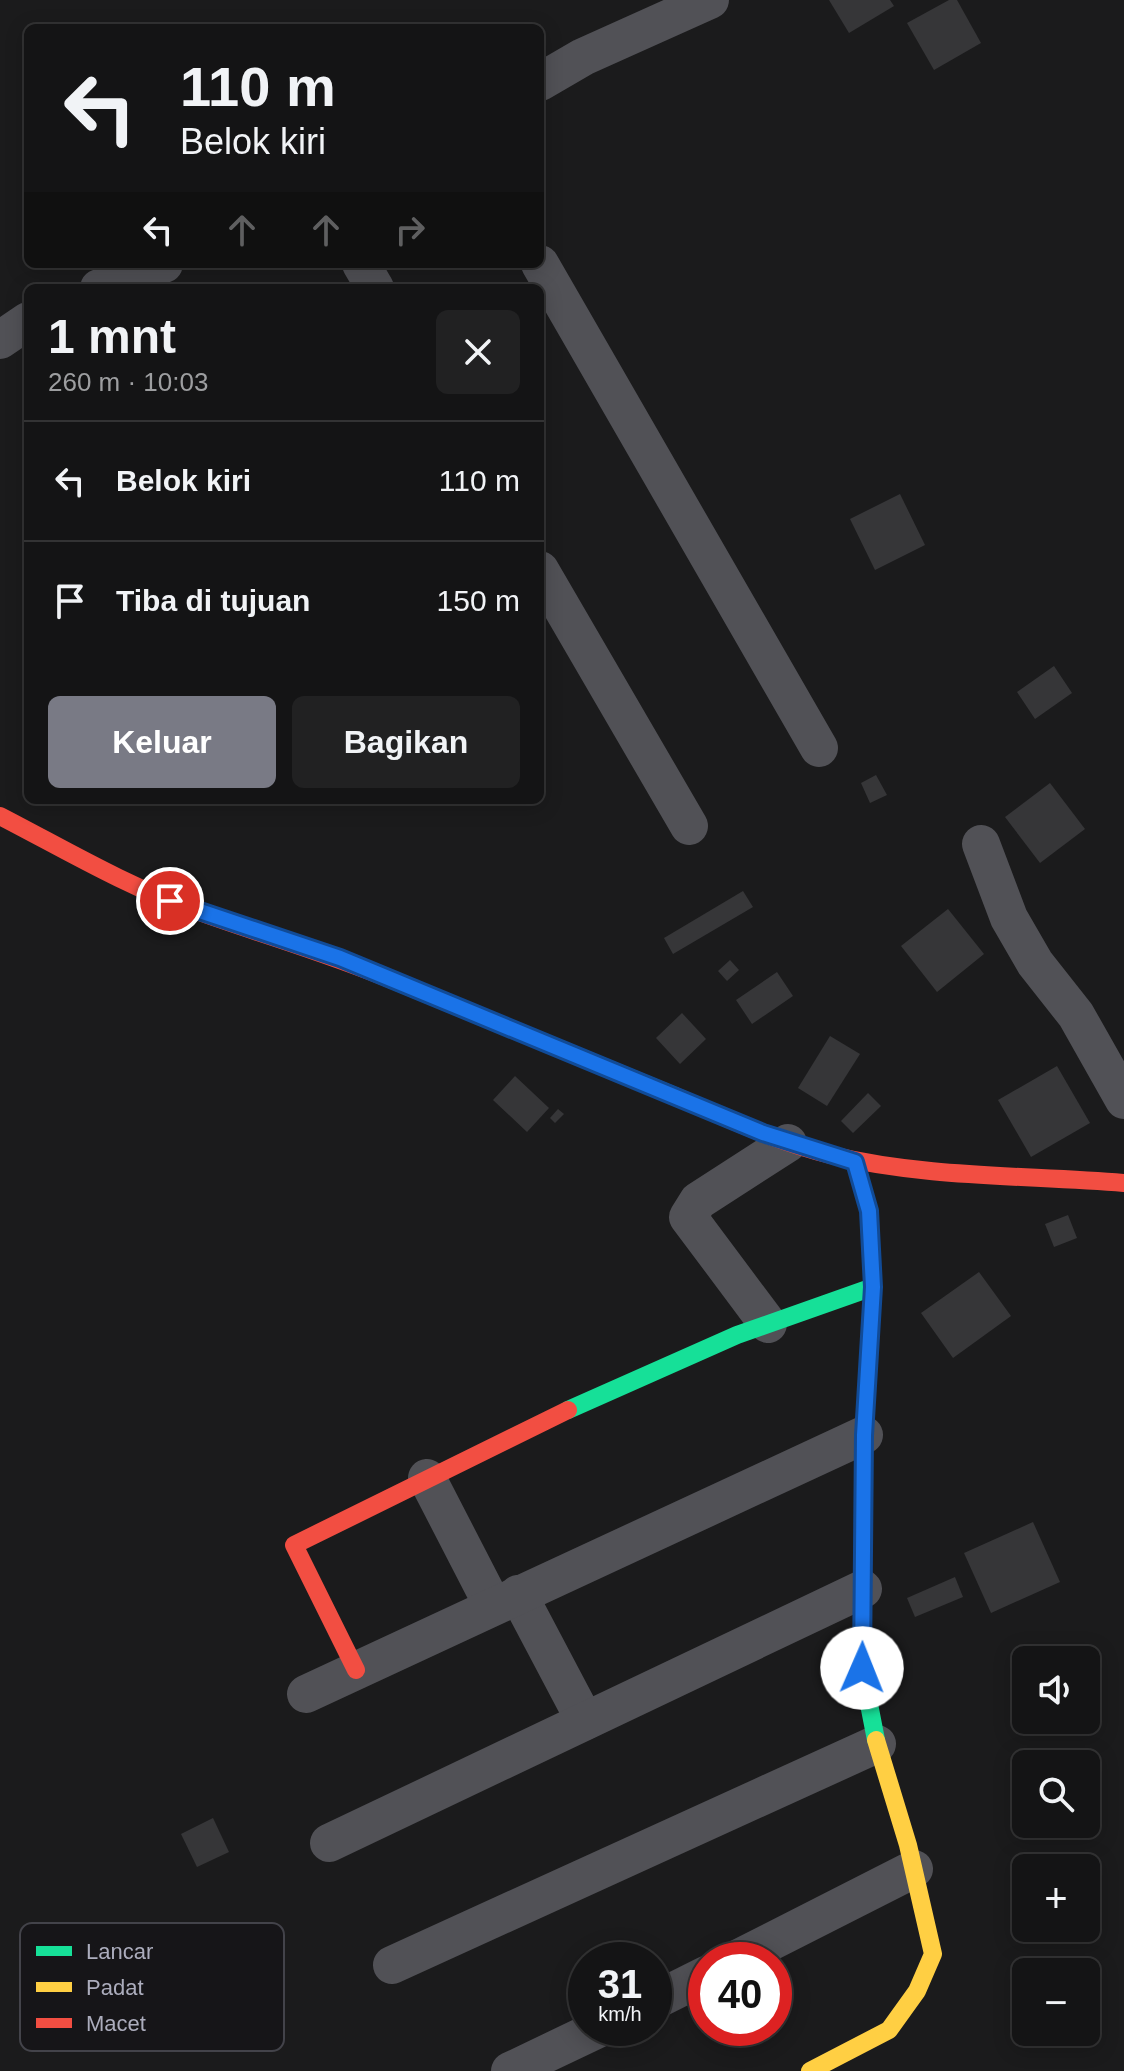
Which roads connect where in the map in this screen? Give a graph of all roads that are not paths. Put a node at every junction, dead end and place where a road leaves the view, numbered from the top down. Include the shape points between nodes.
1 (710, 0) edge
2 (544, 80) edge
3 (153, 268) edge
4 (542, 268) edge
5 (110, 284) edge
6 (24, 324) edge
7 (0, 340) edge
8 (544, 577) edge
9 (819, 748) dead end
10 (0, 816) edge
11 (689, 826) dead end
12 (981, 844) dead end
13 (1124, 1100) edge
14 (788, 1143) junction
15 (855, 1162) junction
16 (1124, 1183) edge
17 (873, 1287) junction
18 (768, 1324) junction
19 (864, 1435) junction
20 (427, 1478) junction
21 (863, 1589) junction
22 (506, 1600) junction
23 (356, 1670) junction
24 (306, 1694) dead end
25 (585, 1721) junction
26 (877, 1744) junction
27 (329, 1843) dead end
28 (914, 1869) junction
29 (770, 1942) edge
30 (392, 1965) dead end
31 (568, 2043) edge
32 (510, 2071) edge
33 (810, 2071) edge

1 - 2 street
3 - 5 street
4 - 9 street
6 - 7 street
8 - 11 street
10 - 14 street via 179,905 340,958
12 - 13 street via 1009,918 1035,963 1076,1015
14 - 15 street
14 - 18 street via 698,1201 688,1217
15 - 16 street via 944,1174
15 - 17 street via 869,1211
17 - 18 street
17 - 19 street
18 - 20 street via 505,1438
19 - 21 street
19 - 22 street
20 - 22 street
20 - 23 street via 294,1545
21 - 25 street
21 - 26 street via 862,1668
22 - 23 street
22 - 25 street
23 - 24 street
25 - 27 street
26 - 28 street
26 - 30 street
28 - 29 street
28 - 33 street via 933,1954 917,1991 889,2030
31 - 32 street

